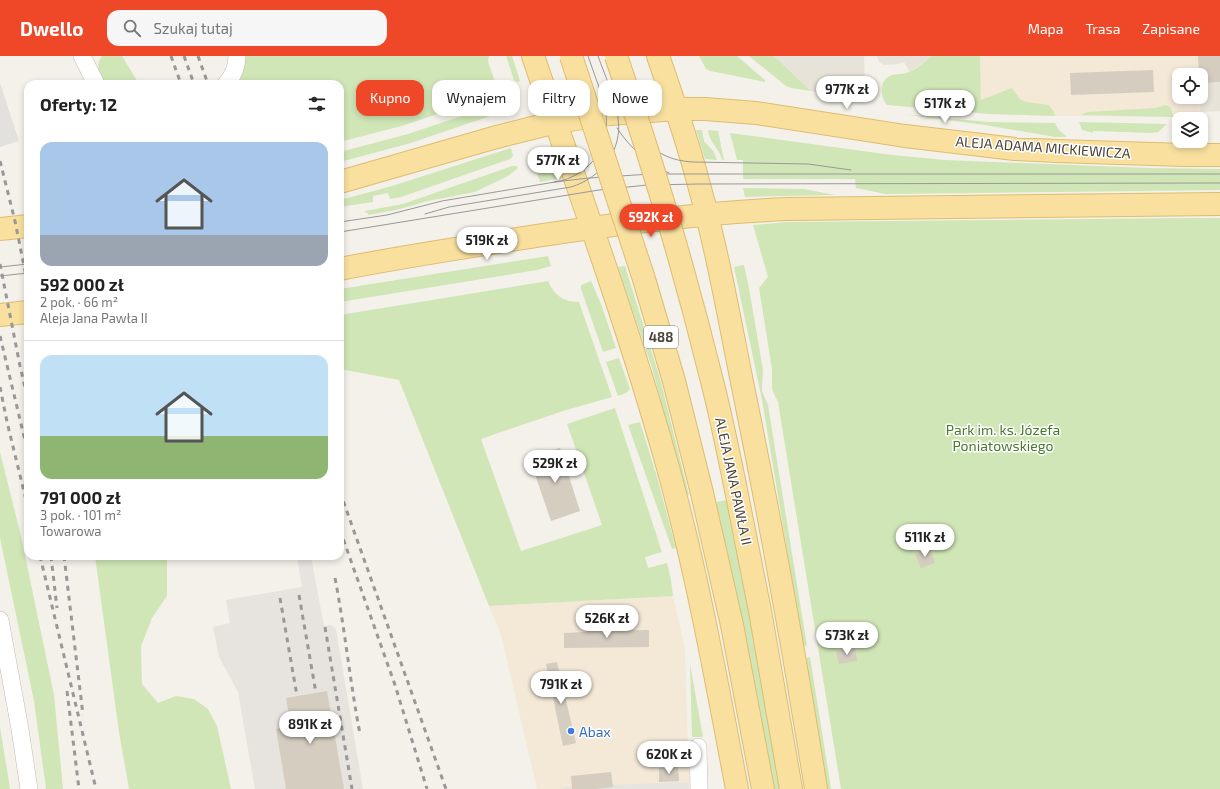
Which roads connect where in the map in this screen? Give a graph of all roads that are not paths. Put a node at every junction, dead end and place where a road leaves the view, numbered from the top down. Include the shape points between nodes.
1 (82, 56) edge
2 (238, 56) edge
3 (533, 56) edge
4 (571, 56) edge
5 (616, 56) edge
6 (658, 56) edge
7 (94, 80) edge
8 (229, 80) edge
9 (677, 109) junction
10 (556, 122) junction
11 (1220, 155) edge
12 (344, 181) edge
13 (1220, 204) edge
14 (707, 215) junction
15 (24, 226) edge
16 (592, 228) junction
17 (0, 229) edge
18 (344, 268) edge
19 (24, 312) edge
20 (0, 315) edge
21 (0, 620) edge
22 (698, 747) dead end
23 (29, 789) edge
24 (699, 789) edge
25 (737, 789) edge
26 (763, 789) edge
27 (790, 789) edge
28 (816, 789) edge

1 - 7 street
2 - 8 street via 234,73
3 - 10 main road
4 - 26 main road, 488, bridge via 649,294 674,381 732,625
5 - 27 main road, ALEJA JANA PAWŁA II / 488, bridge via 682,269 712,382 760,611
6 - 9 main road
9 - 10 main road, ALEJA ADAMA MICKIEWICZA via 609,114
9 - 11 main road, ALEJA ADAMA MICKIEWICZA via 756,113 905,136 1015,148
9 - 14 main road
10 - 12 main road, ALEJA ADAMA MICKIEWICZA
10 - 16 main road
13 - 14 main road via 789,209
14 - 16 main road
14 - 28 main road via 754,440 794,653
15 - 17 main road
16 - 18 main road
16 - 25 main road via 652,413 682,520 706,624
19 - 20 main road
21 - 23 street
22 - 24 street

